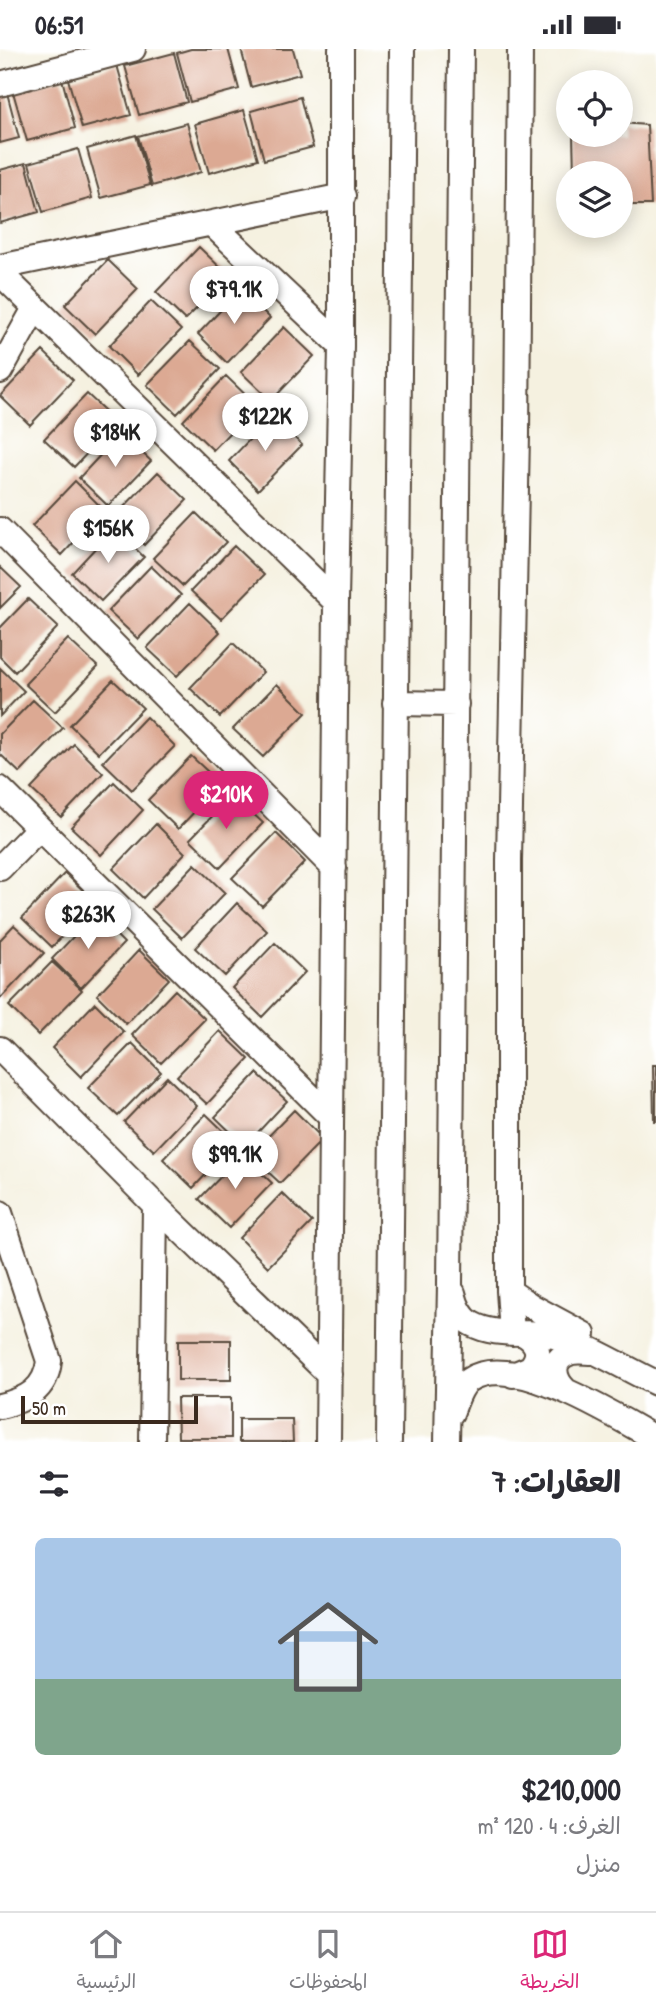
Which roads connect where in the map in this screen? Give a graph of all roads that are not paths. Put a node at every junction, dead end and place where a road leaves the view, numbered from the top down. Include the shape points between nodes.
1 (133, 49) edge
2 (341, 49) edge
3 (402, 49) edge
4 (461, 49) edge
5 (520, 49) edge
6 (0, 84) edge
7 (342, 196) junction
8 (212, 224) junction
9 (0, 267) edge
10 (0, 273) edge
11 (35, 308) junction
12 (341, 347) junction
13 (0, 371) edge
14 (0, 530) edge
15 (336, 602) junction
16 (395, 703) junction
17 (456, 703) junction
18 (0, 789) edge
19 (39, 828) junction
20 (0, 868) edge
21 (334, 868) junction
22 (0, 1049) edge
23 (331, 1117) junction
24 (155, 1205) junction
25 (0, 1213) edge
26 (450, 1285) junction
27 (509, 1291) junction
28 (518, 1333) junction
29 (593, 1352) junction
30 (329, 1374) junction
31 (513, 1375) junction
32 (653, 1382) edge
33 (565, 1390) junction
34 (0, 1406) edge
35 (447, 1433) edge
36 (656, 1439) edge
37 (152, 1442) edge
38 (328, 1442) edge
39 (389, 1442) edge

1 - 6 street
2 - 7 street
3 - 16 street
4 - 17 street
5 - 27 street via 509,861
7 - 8 street
7 - 12 street
8 - 9 street
8 - 12 street
10 - 11 street
11 - 13 street
11 - 15 street
12 - 15 street
14 - 21 street
15 - 21 street
16 - 17 street
16 - 39 street
17 - 26 street
18 - 19 street
19 - 20 street
19 - 23 street
21 - 23 street
22 - 24 street
23 - 30 street
24 - 30 street
24 - 37 street
25 - 34 street via 49,1361 39,1388 18,1402
26 - 28 street via 466,1321 491,1331
26 - 35 street
27 - 28 street
27 - 32 street via 594,1340
28 - 29 street via 555,1336
28 - 31 street via 536,1344 538,1351 530,1369
29 - 32 street
29 - 33 street via 570,1352 562,1357 555,1374
30 - 38 street
31 - 33 street
31 - 35 street via 490,1371 466,1382
33 - 36 street

